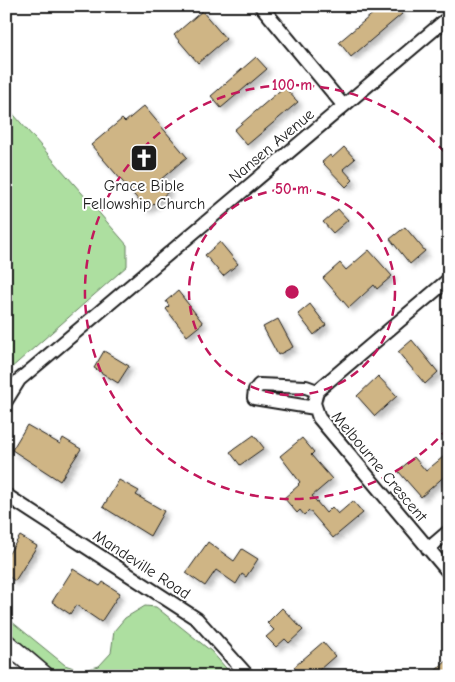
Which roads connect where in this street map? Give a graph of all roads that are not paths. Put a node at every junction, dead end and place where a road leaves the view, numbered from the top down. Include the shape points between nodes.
1 (262, 6) edge
2 (449, 17) edge
3 (343, 105) junction
4 (449, 279) edge
5 (317, 391) junction
6 (6, 401) edge
7 (316, 408) junction
8 (6, 495) edge
9 (449, 531) edge
10 (428, 549) junction
11 (449, 573) edge
12 (6, 643) edge
13 (45, 676) edge
14 (248, 676) edge

1 - 3 street
2 - 3 street, Nansen Avenue
3 - 6 street, Nansen Avenue via 19,380
4 - 5 street
5 - 7 street, Melbourne Crescent
5 - 7 street via 306,387 259,385 254,398
7 - 10 street, Melbourne Crescent via 319,418
8 - 14 street, Mandeville Road via 197,619
9 - 10 street
10 - 11 street, Melbourne Crescent
12 - 13 main road

